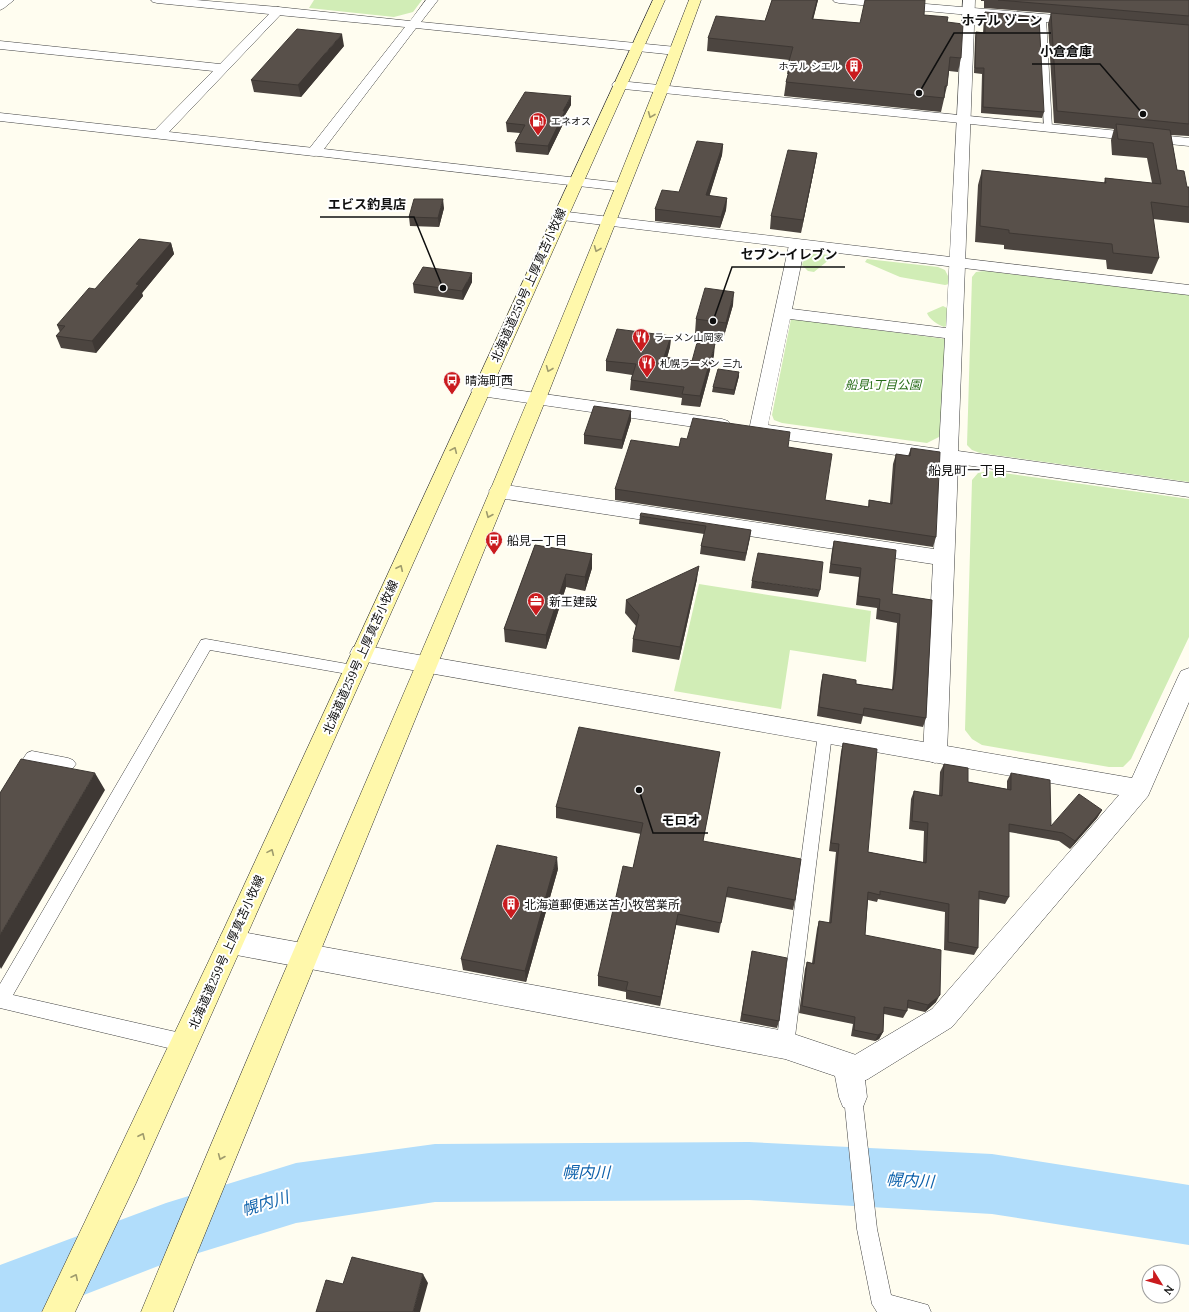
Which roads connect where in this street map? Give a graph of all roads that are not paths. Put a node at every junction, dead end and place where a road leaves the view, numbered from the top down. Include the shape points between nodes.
1 (8, 0) edge
2 (158, 0) edge
3 (432, 0) edge
4 (659, 0) edge
5 (695, 0) edge
6 (839, 0) edge
7 (0, 6) edge
8 (969, 6) edge
9 (278, 11) junction
10 (1042, 18) junction
11 (1089, 22) edge
12 (413, 25) junction
13 (0, 45) edge
14 (636, 47) junction
15 (676, 51) junction
16 (223, 68) junction
17 (618, 85) junction
18 (661, 90) junction
19 (1, 119) edge
20 (964, 120) junction
21 (1048, 128) junction
22 (158, 135) junction
23 (1189, 142) edge
24 (314, 152) junction
25 (575, 181) junction
26 (622, 187) junction
27 (559, 216) junction
28 (608, 222) junction
29 (797, 245) junction
30 (957, 263) junction
31 (1189, 290) edge
32 (783, 313) junction
33 (954, 334) junction
34 (480, 391) junction
35 (537, 399) junction
36 (746, 428) junction
37 (948, 456) junction
38 (1189, 490) edge
39 (499, 491) junction
40 (944, 558) junction
41 (357, 662) junction
42 (425, 664) junction
43 (1189, 678) edge
44 (825, 734) junction
45 (935, 753) junction
46 (68, 764) dead end
47 (1139, 789) junction
48 (0, 807) edge
49 (231, 942) junction
50 (305, 956) junction
51 (0, 1000) edge
52 (184, 1042) junction
53 (785, 1045) junction
54 (853, 1068) junction
55 (853, 1097) joint
56 (160, 1305) edge
57 (58, 1312) edge
58 (921, 1312) edge

1 - 7 street
2 - 9 street
3 - 12 street
4 - 14 main road, 北海道道259号 上厚真苫小牧線
5 - 15 main road
6 - 8 street
8 - 10 street
8 - 20 street
9 - 12 street
9 - 16 street
10 - 11 street
10 - 21 lane
12 - 14 street
12 - 24 street
13 - 16 street
14 - 15 street
14 - 17 main road, 北海道道259号 上厚真苫小牧線
15 - 18 main road
16 - 22 street
17 - 18 street
17 - 25 main road, 北海道道259号 上厚真苫小牧線
18 - 20 street
18 -> 26 main road
19 - 22 street
20 - 21 street
20 - 30 street
21 - 23 street
22 - 24 street
24 - 25 street
25 - 26 street
25 - 27 main road, 北海道道259号 上厚真苫小牧線
26 - 28 main road
27 - 28 street
27 - 34 main road, 北海道道259号 上厚真苫小牧線
28 - 29 street
28 -> 35 main road
29 - 30 street
29 - 32 street
30 - 31 street
30 - 33 street
32 - 33 street
32 - 36 street
33 - 37 street
34 - 35 street
41 -> 34 main road, 北海道道259号 上厚真苫小牧線
35 - 36 street
35 - 39 main road
36 - 37 street
37 - 38 street
37 - 40 street
39 - 40 street
39 -> 42 main road
40 - 45 street
41 - 42 street
49 -> 41 main road, 北海道道259号 上厚真苫小牧線
41 - 51 lane via 206,644
42 - 44 street
42 - 50 main road
43 - 47 street
44 - 45 street
44 - 53 lane
45 - 47 street
46 - 48 lane via 32,757
47 - 54 street via 942,1018
49 - 50 street
49 - 52 main road, 北海道道259号 上厚真苫小牧線
50 - 53 street
50 -> 56 main road
51 - 52 lane
57 -> 52 main road, 北海道道259号 上厚真苫小牧線
53 - 54 street
54 - 55 street
55 - 58 lane via 867,1229 882,1304

